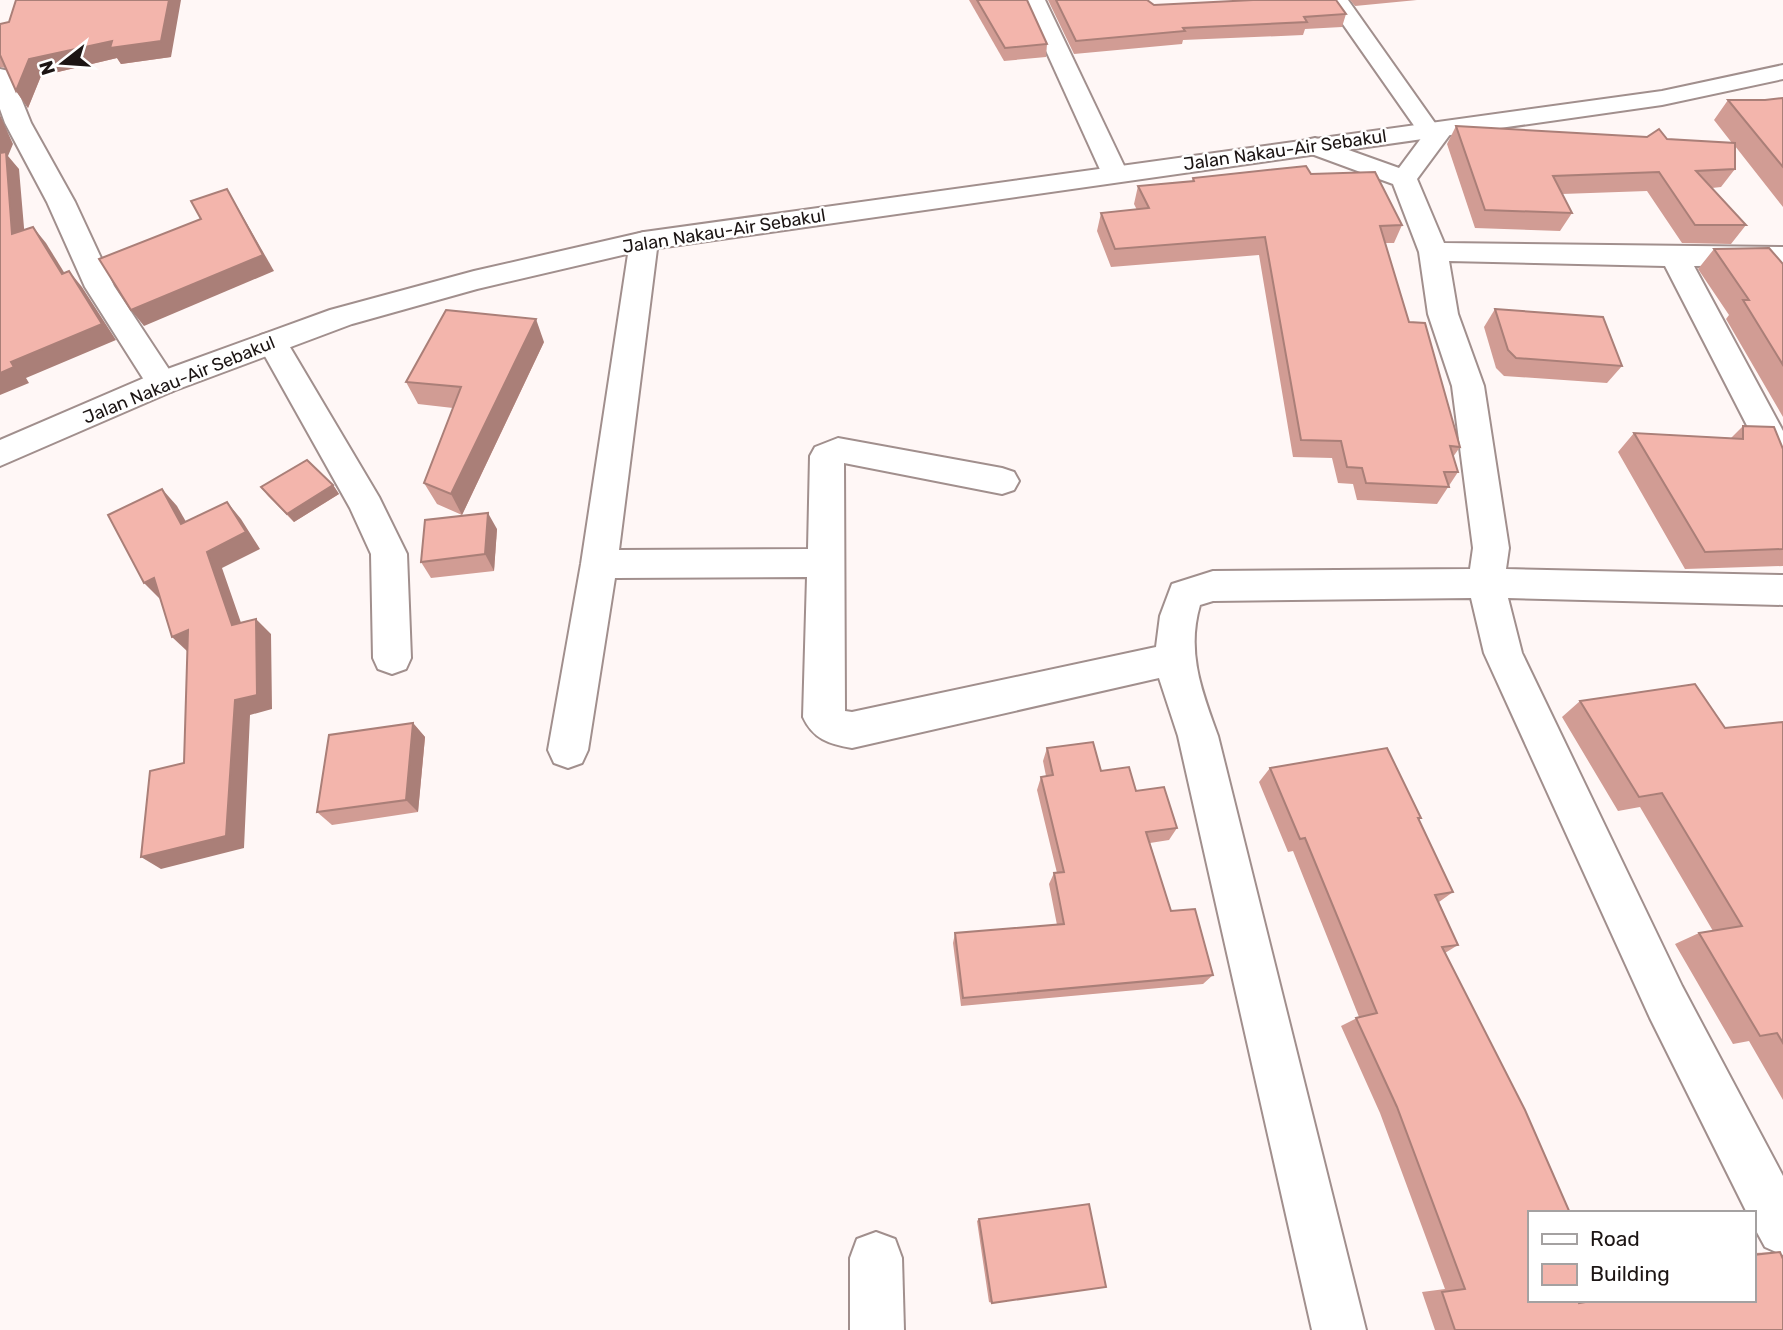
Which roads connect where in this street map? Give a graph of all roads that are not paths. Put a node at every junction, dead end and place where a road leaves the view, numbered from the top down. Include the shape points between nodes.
1 (1034, 0) edge
2 (1327, 0) edge
3 (1337, 0) edge
4 (1314, 1) edge
5 (1783, 72) edge
6 (0, 76) edge
7 (1435, 130) junction
8 (1315, 146) junction
9 (1115, 174) junction
10 (1404, 179) junction
11 (645, 241) junction
12 (1433, 252) junction
13 (1783, 256) edge
14 (1675, 257) junction
15 (272, 342) junction
16 (162, 383) junction
17 (0, 454) edge
18 (1783, 471) edge
19 (1002, 481) dead end
20 (824, 563) junction
21 (599, 564) junction
22 (1486, 583) junction
23 (1783, 590) edge
24 (392, 658) dead end
25 (1172, 659) junction
26 (568, 750) dead end
27 (1783, 1229) edge
28 (876, 1258) dead end
29 (877, 1330) edge
30 (1339, 1330) edge

1 - 9 main road
2 - 4 main road
3 - 7 main road
5 - 7 main road, Jalan Nakau-Air Sebakul via 1662,98
6 - 16 main road via 18,122 100,286
7 - 8 main road, Jalan Nakau-Air Sebakul
7 - 10 main road
8 - 9 main road, Jalan Nakau-Air Sebakul
8 - 10 main road
9 - 11 main road, Jalan Nakau-Air Sebakul
10 - 12 main road
11 - 15 main road, Jalan Nakau-Air Sebakul via 474,280 341,317
11 - 21 main road
12 - 14 main road
12 - 22 main road via 1443,314 1468,386 1491,548
13 - 14 main road
14 - 18 main road via 1774,445
15 - 16 main road, Jalan Nakau-Air Sebakul
15 - 24 main road via 348,472 389,554
16 - 17 main road, Jalan Nakau-Air Sebakul
19 - 20 main road via 832,451 827,456
20 - 21 main road
20 - 25 main road via 823,717 835,727 852,730
21 - 26 main road
22 - 23 main road via 1646,583
22 - 25 main road via 1213,586 1185,595
22 - 27 main road via 1503,653 1532,720 1666,1002
25 - 30 main road via 1198,736
28 - 29 main road

